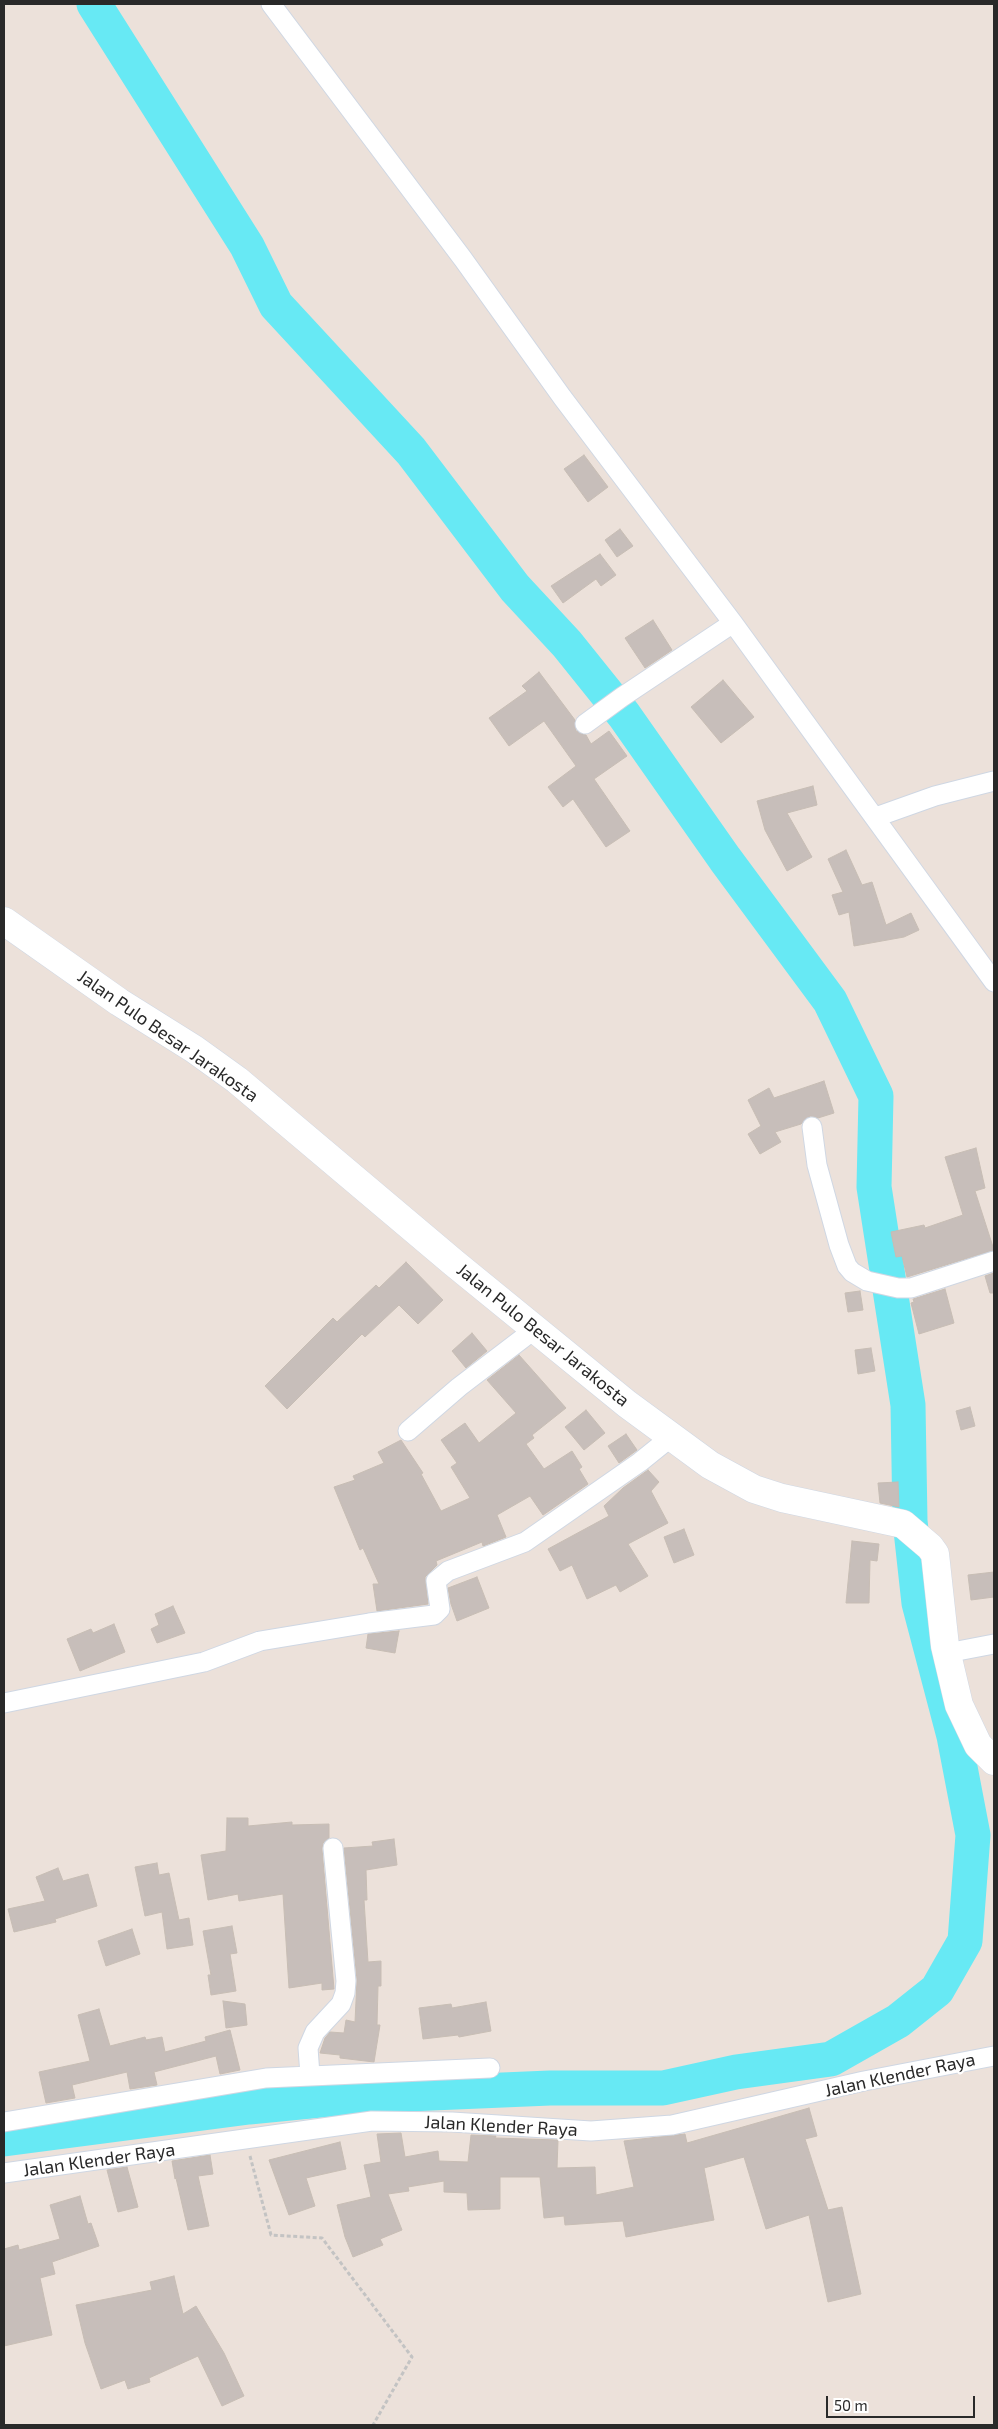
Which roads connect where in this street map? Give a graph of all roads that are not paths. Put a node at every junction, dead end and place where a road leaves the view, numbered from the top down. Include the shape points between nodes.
1 (271, 4) edge
2 (733, 623) junction
3 (590, 721) dead end
4 (994, 782) edge
5 (876, 817) junction
6 (4, 921) edge
7 (994, 982) edge
8 (812, 1127) dead end
9 (994, 1262) edge
10 (535, 1329) junction
11 (408, 1431) dead end
12 (671, 1437) junction
13 (994, 1644) edge
14 (947, 1653) junction
15 (4, 1703) edge
16 (994, 1762) edge
17 (333, 1848) dead end
18 (994, 2056) edge
19 (490, 2068) dead end
20 (310, 2075) junction
21 (4, 2122) edge
22 (4, 2173) edge

1 - 2 street
2 - 3 street
2 - 5 street
4 - 5 street via 935,796
5 - 7 street
6 - 10 street, Jalan Pulo Besar Jarakosta via 237,1080
8 - 9 street via 817,1165 847,1266 866,1280 911,1288
10 - 11 street
10 - 12 street, Jalan Pulo Besar Jarakosta
12 - 14 street, Jalan Pulo Besar Jarakosta via 727,1476 754,1489 903,1524 930,1547 937,1559 940,1612
12 - 15 street via 525,1542 448,1571 436,1581 440,1609 434,1616 260,1641 204,1662
13 - 14 street
14 - 16 street, Jalan Pulo Besar Jarakosta via 959,1705 968,1727 978,1745
17 - 20 street via 346,1981 341,2004 314,2032 308,2048
18 - 22 street, Jalan Klender Raya via 864,2081 714,2117 652,2127 591,2131 452,2122 372,2121
19 - 20 street
20 - 21 street via 228,2083

